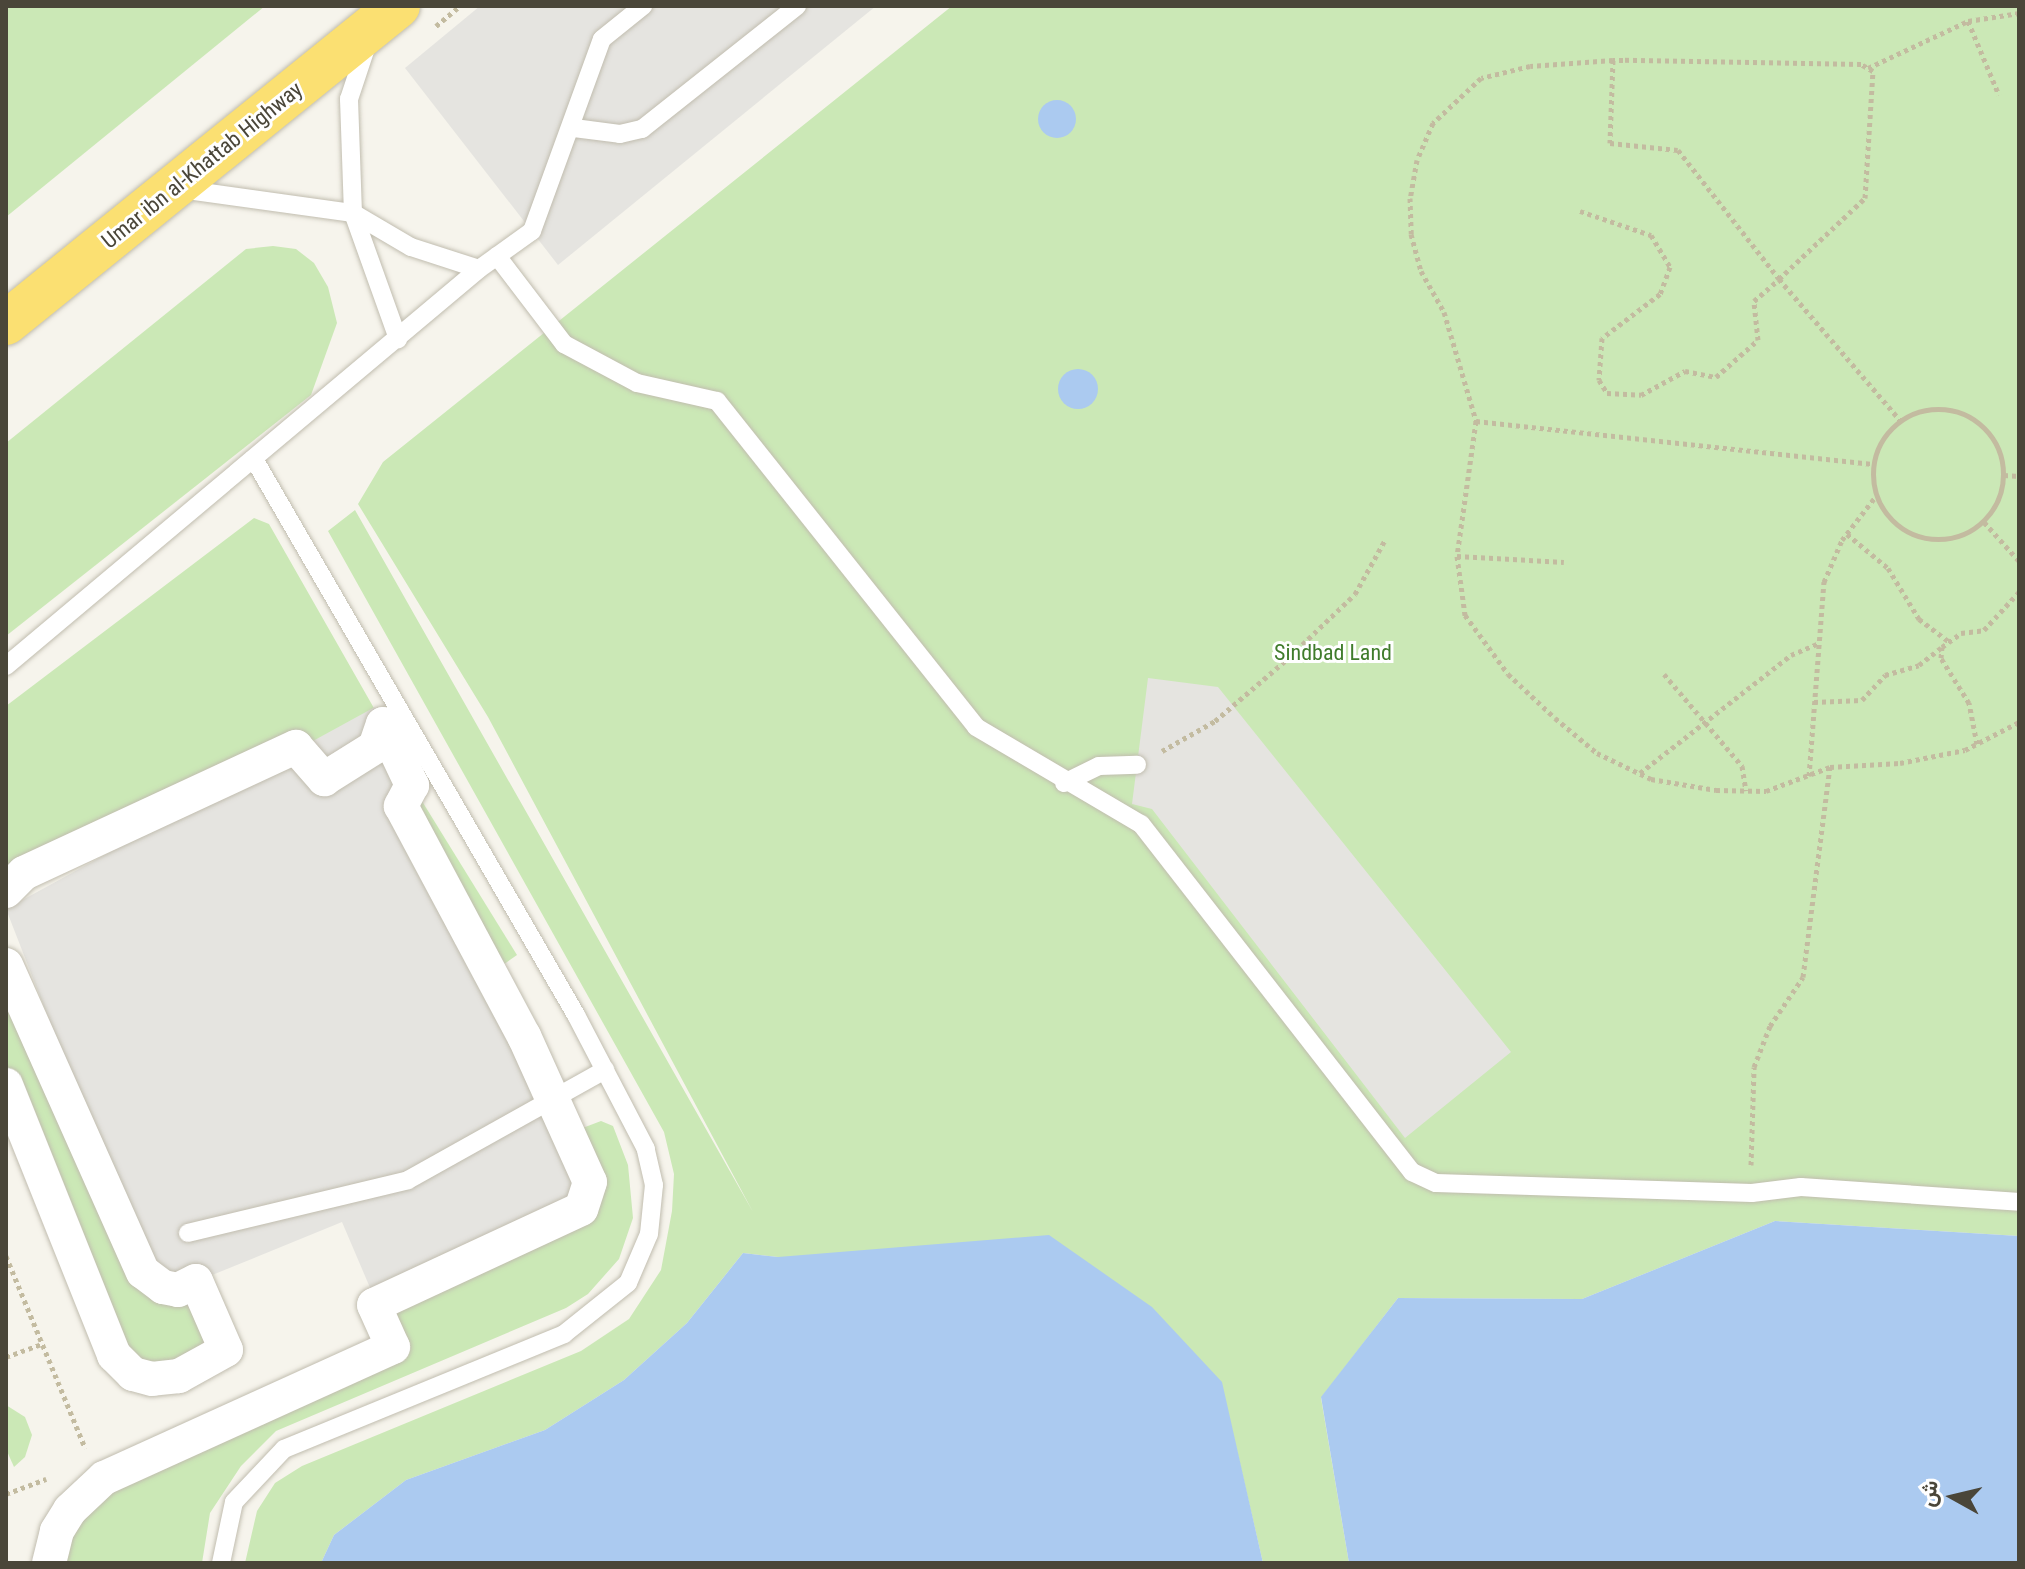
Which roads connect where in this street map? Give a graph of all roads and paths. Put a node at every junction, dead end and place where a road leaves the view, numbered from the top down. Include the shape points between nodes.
1 (643, 6) edge
2 (797, 6) edge
3 (2019, 13) edge
4 (385, 16) edge
5 (1968, 21) junction
6 (1613, 60) junction
7 (1868, 68) junction
8 (1999, 95) dead end
9 (574, 128) junction
10 (174, 188) junction
11 (1580, 211) dead end
12 (353, 213) junction
13 (497, 256) junction
14 (479, 269) junction
15 (1779, 279) junction
16 (6, 323) edge
17 (398, 339) junction
18 (1900, 420) junction
19 (1476, 421) junction
20 (254, 459) junction
21 (1873, 464) junction
22 (2004, 475) junction
23 (2019, 476) edge
24 (1876, 496) junction
25 (1984, 522) junction
26 (1847, 534) junction
27 (1385, 540) dead end
28 (1457, 556) junction
29 (2019, 561) edge
30 (1564, 562) dead end
31 (2019, 592) edge
32 (1950, 642) junction
33 (1819, 643) junction
34 (1942, 647) junction
35 (6, 666) edge
36 (1664, 674) dead end
37 (1814, 702) junction
38 (1707, 721) junction
39 (2019, 722) edge
40 (1977, 744) junction
41 (1137, 765) joint
42 (1830, 767) junction
43 (1640, 773) junction
44 (1809, 776) junction
45 (1064, 783) junction
46 (1746, 791) junction
47 (6, 891) edge
48 (6, 965) edge
49 (605, 1070) junction
50 (6, 1085) edge
51 (1752, 1193) junction
52 (2019, 1202) edge
53 (188, 1233) dead end
54 (6, 1256) edge
55 (42, 1344) junction
56 (6, 1357) edge
57 (90, 1462) dead end
58 (49, 1563) edge
59 (221, 1563) edge

1 - 9 lane via 602,39 587,72
2 - 9 lane via 642,129 620,134
3 - 5 path
4 - 10 highway, Umar ibn al-Khattab Highway
4 - 12 lane via 349,99
5 - 7 path
5 - 8 path
6 - 7 path via 1842,61
6 - 15 path via 1610,143 1678,150
6 - 19 path via 1530,66 1481,78 1433,123 1417,160 1411,234 1421,271 1444,312
7 - 15 path via 1873,71 1865,198
9 - 13 lane via 532,231
10 - 12 lane
10 - 16 highway, Umar ibn al-Khattab Highway
11 - 15 path via 1651,235 1670,267 1660,294 1602,338 1599,380 1607,393 1641,395 1685,371 1716,377 1758,340 1754,301
12 - 14 lane via 411,247
12 - 17 lane
13 - 14 lane
13 - 45 lane via 564,344 637,383 717,401 976,727
14 - 17 lane
15 - 18 path
17 - 20 lane
18 - 21 path via 1883,439
18 - 22 path via 1934,409 1969,415 1988,430
19 - 21 path
19 - 28 path
20 - 35 lane
20 - 49 lane
21 - 24 path
22 - 23 path
22 - 25 path via 1999,500
24 - 25 path via 1889,518 1910,534 1935,540 1961,536
24 - 26 path
25 - 29 path
26 - 32 path via 1888,568 1919,619
26 - 33 path via 1824,582
27 - 41 path via 1355,594 1285,661 1215,721
28 - 30 path
28 - 43 path via 1465,615 1508,674 1597,753
31 - 32 path via 1984,630 1961,633
32 - 34 path
33 - 37 path
33 - 38 path via 1791,655
34 - 37 path via 1919,665 1885,675 1862,700
34 - 40 path via 1941,658 1969,703
36 - 38 path
37 - 44 path
38 - 43 path
38 - 46 path via 1746,773
39 - 40 path
40 - 42 path via 1900,763
41 - 45 lane via 1099,766
42 - 44 path
42 - 51 path via 1803,977 1770,1026 1754,1067
43 - 46 path via 1716,790
44 - 46 path via 1766,791
45 - 51 lane via 1141,824 1412,1172 1436,1183
47 - 58 street via 24,873 296,747 324,779 375,747 383,724 412,785 401,806 524,1036 590,1182 581,1209 374,1305 393,1347 104,1478 64,1521
48 - 50 street via 143,1272 163,1287 178,1290 196,1281 226,1350 179,1376 152,1379 133,1374 114,1355
49 - 53 lane via 408,1180
49 - 59 lane via 646,1149 654,1185 649,1234 628,1283 564,1334 284,1449 234,1502
51 - 52 lane via 1801,1187
54 - 55 path
55 - 56 path
55 - 57 path

